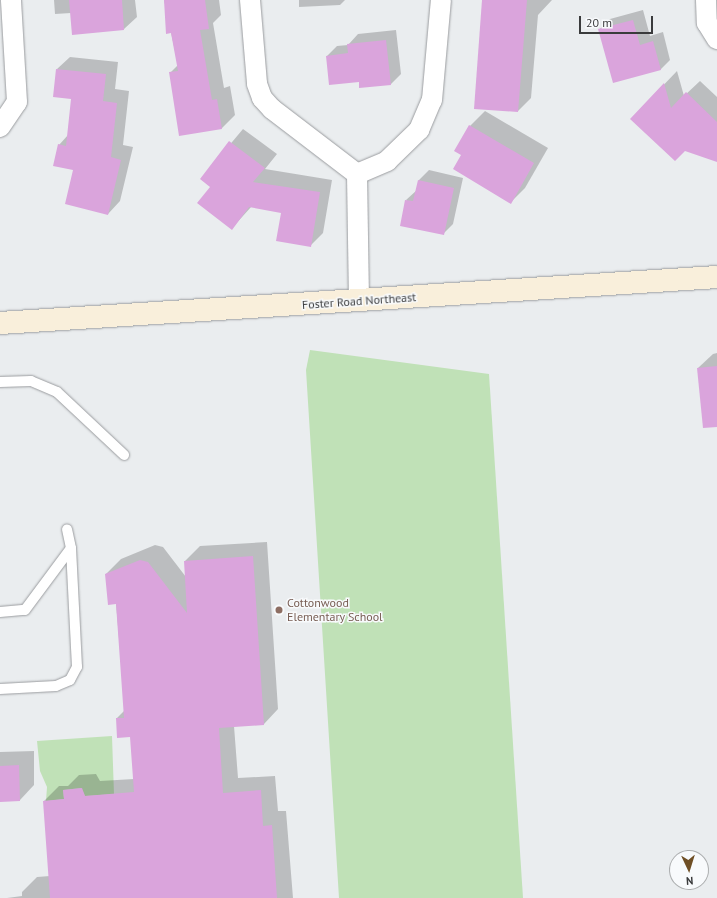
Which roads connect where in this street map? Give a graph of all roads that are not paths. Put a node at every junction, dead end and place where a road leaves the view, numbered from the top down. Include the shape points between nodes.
1 (11, 0) edge
2 (250, 0) edge
3 (441, 0) edge
4 (706, 0) edge
5 (717, 40) edge
6 (0, 127) edge
7 (357, 174) junction
8 (717, 277) edge
9 (359, 300) junction
10 (0, 323) edge
11 (0, 382) edge
12 (124, 455) dead end
13 (67, 529) dead end
14 (71, 548) junction
15 (0, 612) edge
16 (0, 689) edge

1 - 6 street via 17,102
2 - 7 street via 257,84 262,98 272,109
3 - 7 street via 432,100 419,130 387,161
4 - 5 street via 707,23
7 - 9 street
8 - 9 street, Foster Road Northeast
9 - 10 street, Foster Road Northeast
11 - 12 lane via 31,380 57,392
13 - 14 lane
14 - 15 lane via 25,610
14 - 16 lane via 77,667 70,680 56,686

